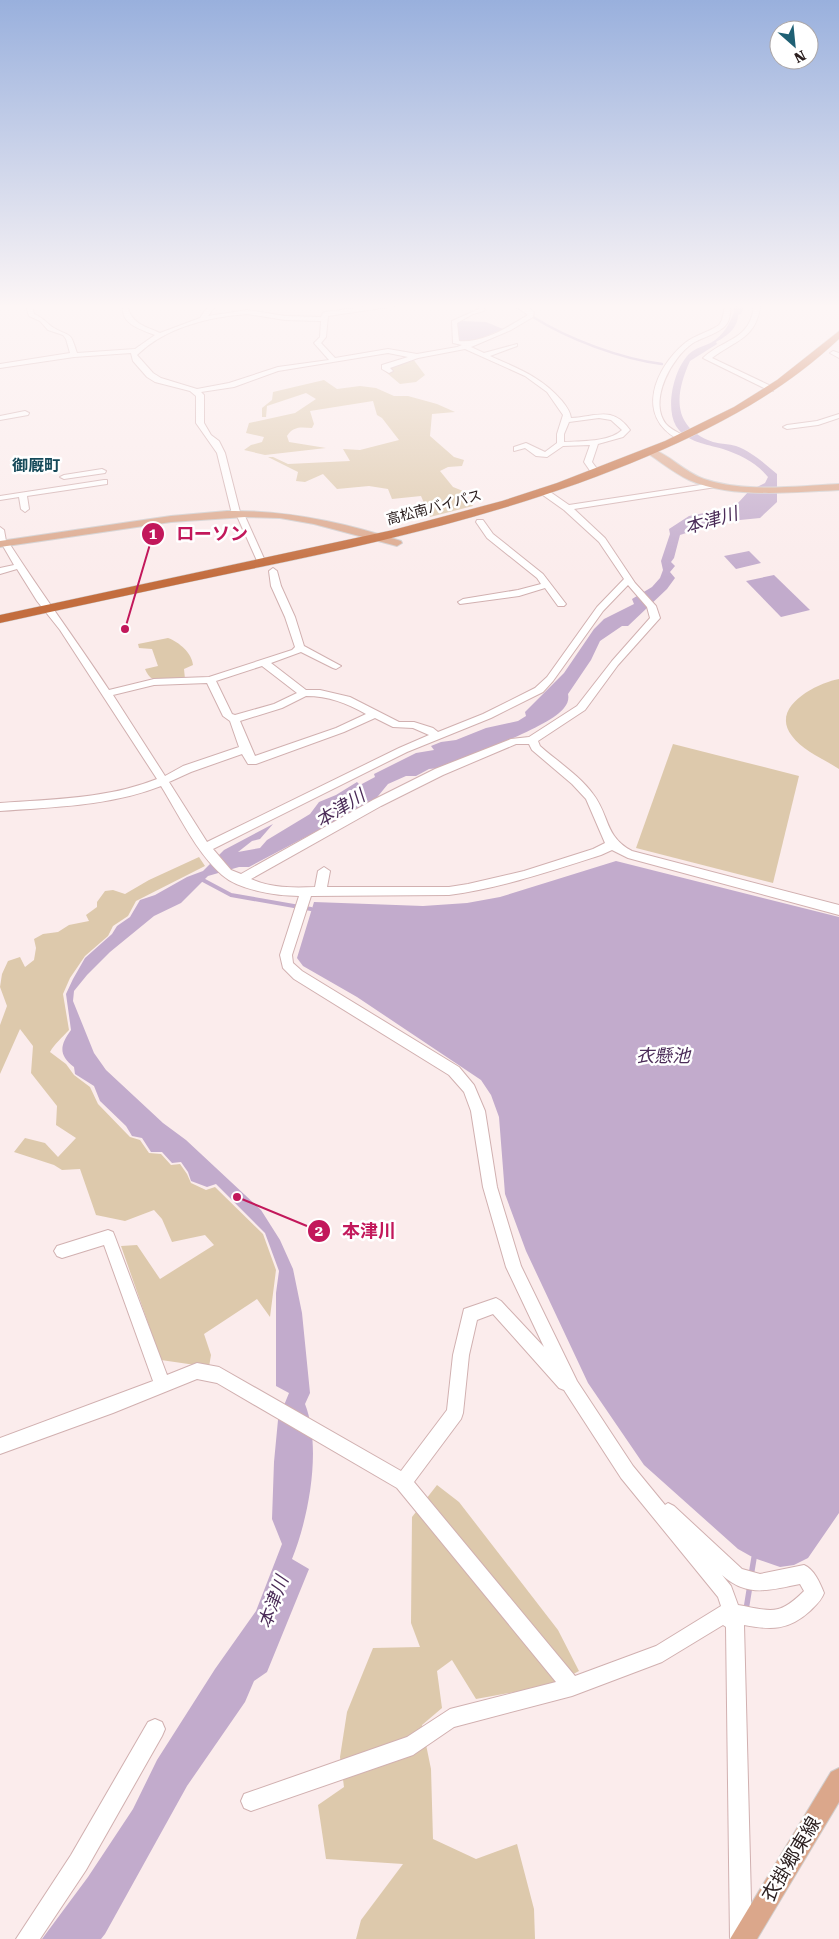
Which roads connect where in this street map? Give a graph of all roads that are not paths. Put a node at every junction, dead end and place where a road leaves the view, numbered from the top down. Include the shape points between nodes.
1 (199, 396) edge
2 (555, 396) edge
3 (659, 396) edge
4 (759, 396) edge
5 (776, 396) edge
6 (25, 413) dead end
7 (839, 416) edge
8 (0, 418) edge
9 (566, 420) junction
10 (787, 427) dead end
11 (713, 428) junction
12 (686, 440) junction
13 (595, 443) junction
14 (561, 444) junction
15 (517, 449) dead end
16 (655, 454) junction
17 (62, 467) dead end
18 (102, 471) dead end
19 (596, 473) junction
20 (64, 476) junction
21 (104, 482) dead end
22 (713, 485) junction
23 (839, 487) edge
24 (67, 488) junction
25 (23, 494) junction
26 (548, 495) junction
27 (0, 498) edge
28 (567, 508) junction
29 (25, 509) dead end
30 (238, 514) junction
31 (480, 522) junction
32 (0, 530) edge
33 (381, 538) junction
34 (2, 543) edge
35 (397, 543) junction
36 (262, 564) junction
37 (20, 566) junction
38 (0, 571) edge
39 (273, 571) junction
40 (630, 582) junction
41 (547, 585) junction
42 (463, 602) dead end
43 (561, 604) dead end
44 (51, 612) junction
45 (0, 618) edge
46 (0, 628) edge
47 (300, 648) junction
48 (264, 663) junction
49 (336, 666) dead end
50 (210, 680) junction
51 (304, 693) junction
52 (106, 694) junction
53 (376, 713) junction
54 (234, 719) junction
55 (436, 735) junction
56 (532, 740) junction
57 (245, 749) junction
58 (162, 781) junction
59 (0, 807) edge
60 (611, 844) junction
61 (206, 849) junction
62 (324, 871) dead end
63 (239, 879) junction
64 (313, 892) junction
65 (839, 910) edge
66 (62, 1251) dead end
67 (162, 1384) junction
68 (571, 1387) junction
69 (0, 1446) edge
70 (632, 1479) junction
71 (403, 1482) junction
72 (733, 1617) junction
73 (572, 1687) junction
74 (155, 1729) dead end
75 (839, 1780) edge
76 (251, 1801) dead end
77 (26, 1939) edge
78 (742, 1939) edge

1 - 30 street via 200,423 221,453
2 - 9 street via 566,412
3 - 12 street via 657,408 662,423
4 - 11 highway, 高松南バイパス
5 - 11 highway, 高松南バイパス
6 - 8 street
7 - 10 street via 818,423
9 - 13 street via 610,416 617,418 626,430 619,437
9 - 14 street via 560,432
11 - 12 highway, 高松南バイパス
12 - 16 highway, 高松南バイパス
13 - 14 street
13 - 19 street via 588,462
14 - 15 street via 548,455 539,454 526,445
16 - 19 highway, 高松南バイパス
16 - 22 main road via 692,477
16 - 26 highway, 高松南バイパス
17 - 20 street
18 - 20 street
19 - 26 highway, 高松南バイパス
20 - 24 street
21 - 24 street
22 - 23 main road via 742,488
22 - 28 street
24 - 25 street
25 - 27 street
25 - 29 street
26 - 28 street
26 - 31 highway, 高松南バイパス
26 - 33 highway, 高松南バイパス
28 - 40 street via 602,540
30 - 33 main road via 280,516
30 - 34 main road via 159,520
30 - 36 street
31 - 35 highway, 高松南バイパス
31 - 41 street via 490,536
32 - 34 street
33 - 35 main road
33 - 36 highway, 高松南バイパス
34 - 37 street
35 - 39 highway, 高松南バイパス
36 - 44 highway, 高松南バイパス
37 - 38 street
37 - 44 street
39 - 44 highway, 高松南バイパス
39 - 47 street
40 - 55 street via 600,609 539,690 488,716
40 - 56 street via 651,606 655,618 581,708
41 - 42 street
41 - 43 street
44 - 45 highway, 高松南バイパス
44 - 46 highway, 高松南バイパス
44 - 52 street
47 - 48 street
47 - 49 street
48 - 50 street
48 - 51 street
50 - 52 street via 154,682
50 - 54 street via 228,716
51 - 53 street via 346,699
51 - 54 street via 278,706
52 - 58 street
53 - 55 street via 396,725 414,725
53 - 57 street via 340,730 252,761
54 - 57 street
55 - 61 street
56 - 60 street via 552,764 586,792
56 - 63 street via 515,741 439,772
57 - 58 street via 188,768
58 - 59 street via 108,797
58 - 61 street
60 - 64 street via 598,852 475,888
60 - 65 street via 628,854
61 - 63 street via 227,873
62 - 64 street
63 - 64 street via 271,890
64 - 68 street via 286,955 287,965 298,975 454,1071 470,1089 478,1111 490,1187 514,1267
66 - 67 street via 108,1237
67 - 69 street
67 - 71 street via 197,1371 219,1375
68 - 70 street
68 - 71 street via 496,1306 470,1314 461,1356 455,1413
70 - 72 street via 726,1592
70 - 72 street via 737,1576 760,1583 804,1574 815,1593 783,1619
71 - 73 street
72 - 73 street via 722,1615 662,1653
72 - 78 street
73 - 76 street via 450,1719 413,1745
74 - 77 street via 87,1850
75 - 78 main road, 衣掛郷東線

